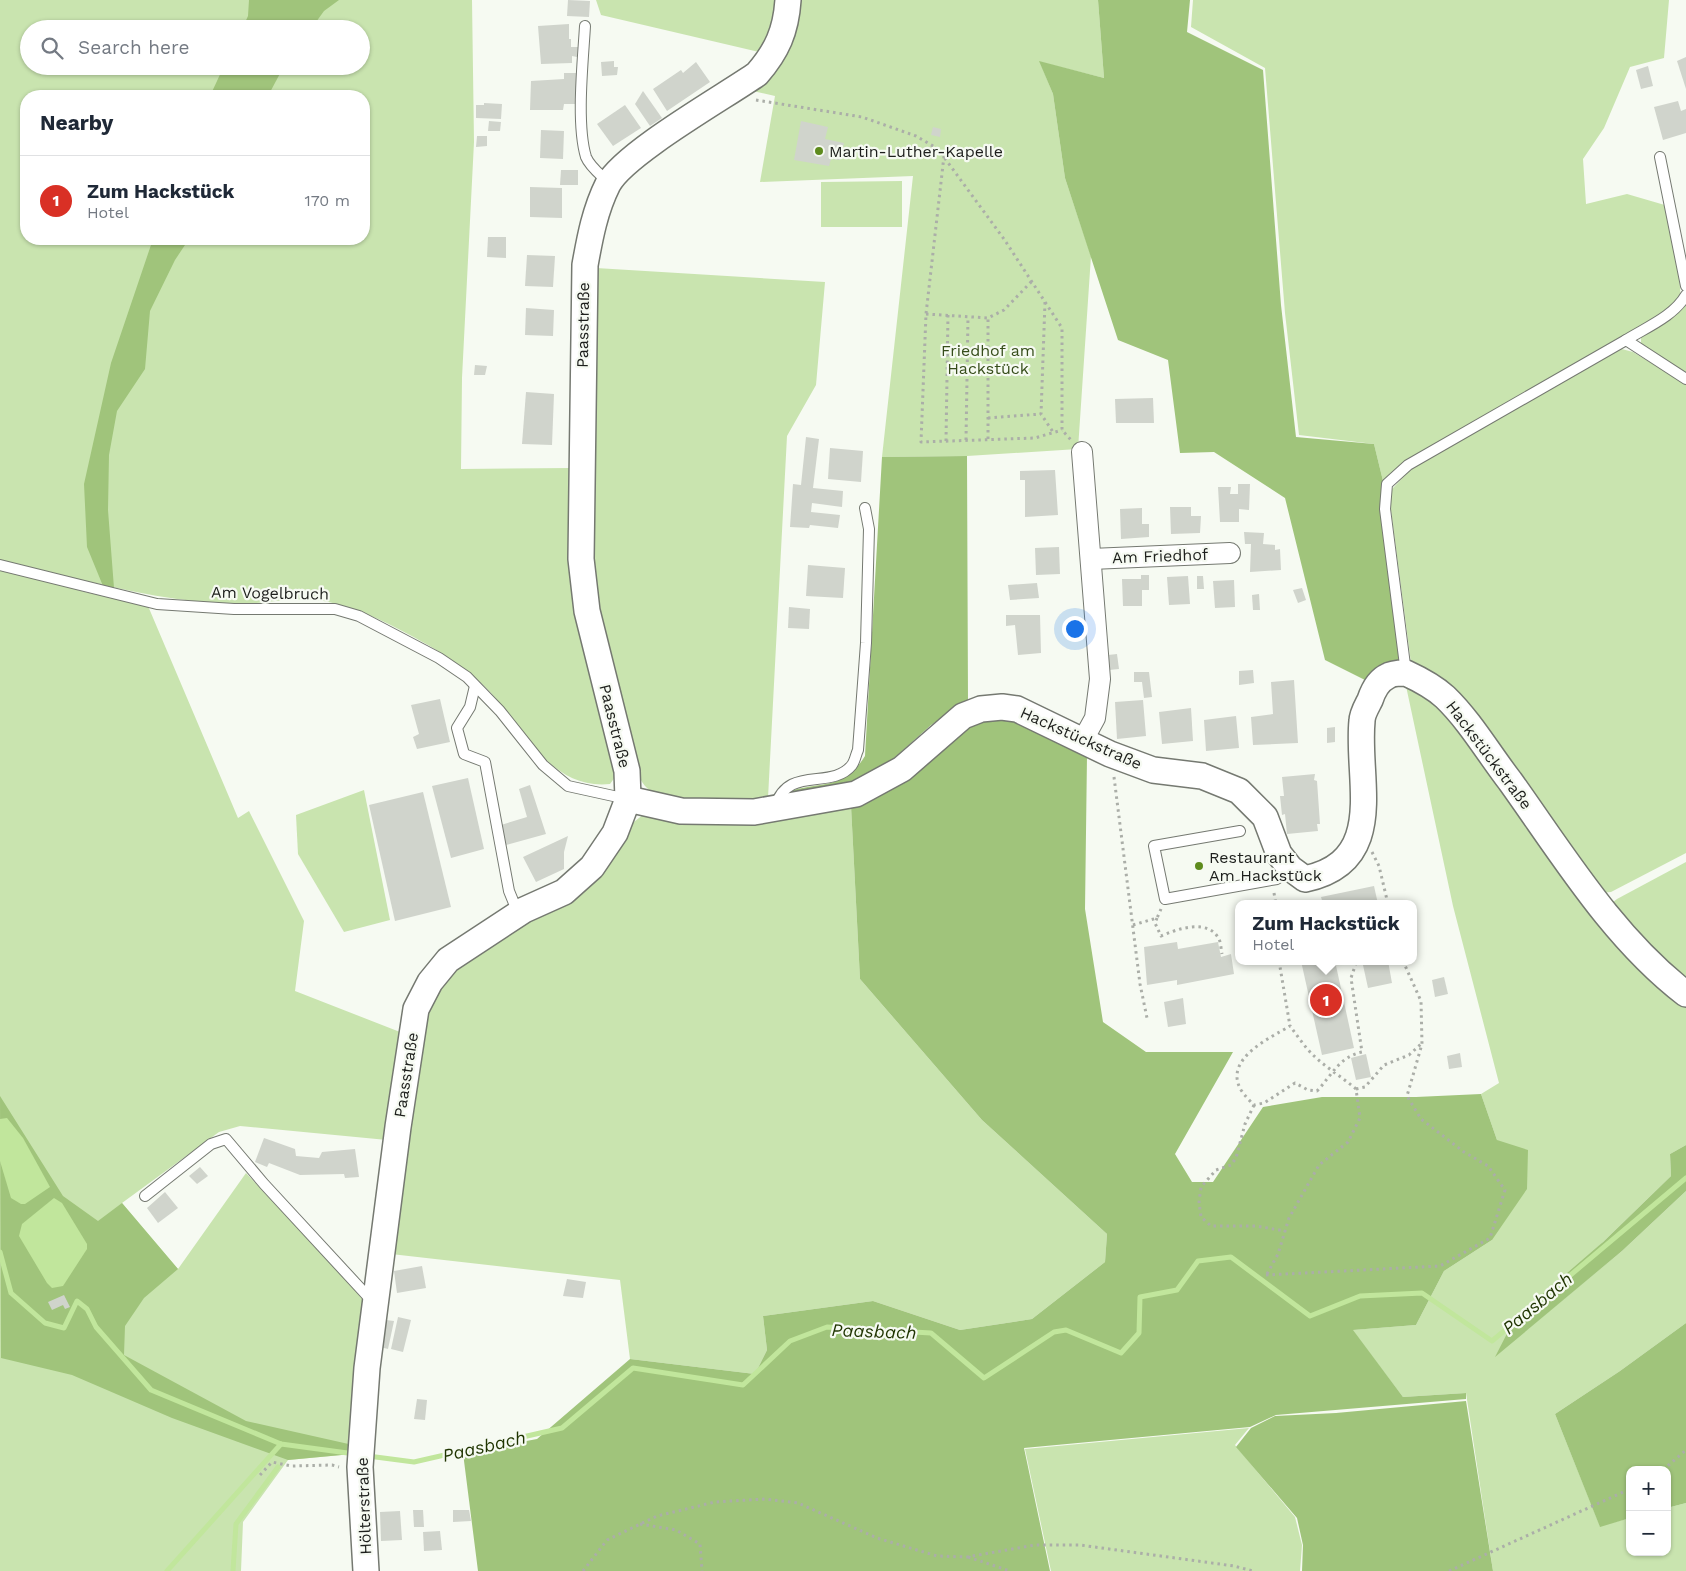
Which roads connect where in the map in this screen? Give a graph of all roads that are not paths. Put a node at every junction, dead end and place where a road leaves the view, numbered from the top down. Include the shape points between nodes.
1 (788, 0) edge
2 (584, 26) dead end
3 (1660, 157) dead end
4 (609, 183) junction
5 (1686, 286) edge
6 (1686, 295) edge
7 (1626, 340) junction
8 (1686, 380) edge
9 (1082, 452) road end
10 (865, 508) dead end
11 (1230, 553) dead end
12 (1091, 559) junction
13 (0, 565) edge
14 (1406, 673) junction
15 (475, 686) junction
16 (1083, 740) junction
17 (628, 799) junction
18 (774, 808) junction
19 (1240, 830) dead end
20 (1290, 868) junction
21 (519, 914) junction
22 (1686, 994) edge
23 (145, 1196) dead end
24 (376, 1305) junction
25 (362, 1441) joint
26 (366, 1571) edge

1 - 4 street, Paasstraße via 781,40 773,56 757,74 629,160
2 - 4 lane via 582,132 587,158 594,170
3 - 5 lane
4 - 17 street, Paasstraße via 593,220 585,265 581,559 591,628 627,771
6 - 7 lane via 1681,304 1668,314
7 - 8 lane
7 - 14 lane via 1408,466 1387,484 1385,509
9 - 12 street, Am Friedhof
10 - 18 lane via 869,530 866,643 858,750 852,765 838,775 786,786 778,794
11 - 12 street, Am Friedhof
12 - 16 street, Am Friedhof via 1100,679 1095,718
13 - 15 lane, Am Vogelbruch via 157,604 234,610 335,609 359,616 439,658
14 - 20 street via 1388,675 1374,690 1362,719 1365,807 1357,839 1346,858 1324,875 1305,879
14 - 22 street, Hackstückstraße via 1444,697 1627,939
15 - 17 lane, Am Vogelbruch via 500,711 543,765 568,786
15 - 21 lane via 470,707 457,728 464,754 485,762 509,891
16 - 18 street, Hackstückstraße via 1016,709 981,708 963,716 902,769 856,794
16 - 20 street, Hackstückstraße via 1153,770 1202,776 1239,791 1265,817 1279,854
17 - 18 street, Hackstückstraße via 681,811 754,812
17 - 21 street, Paasstraße via 615,833 592,867 564,892
19 - 20 lane via 1154,846 1165,899 1277,879
21 - 24 street, Paasstraße via 448,960 430,982 416,1009
23 - 24 lane via 211,1144 226,1139
24 - 25 street, Paasstraße via 367,1368
25 - 26 street, Hölterstraße via 360,1471

